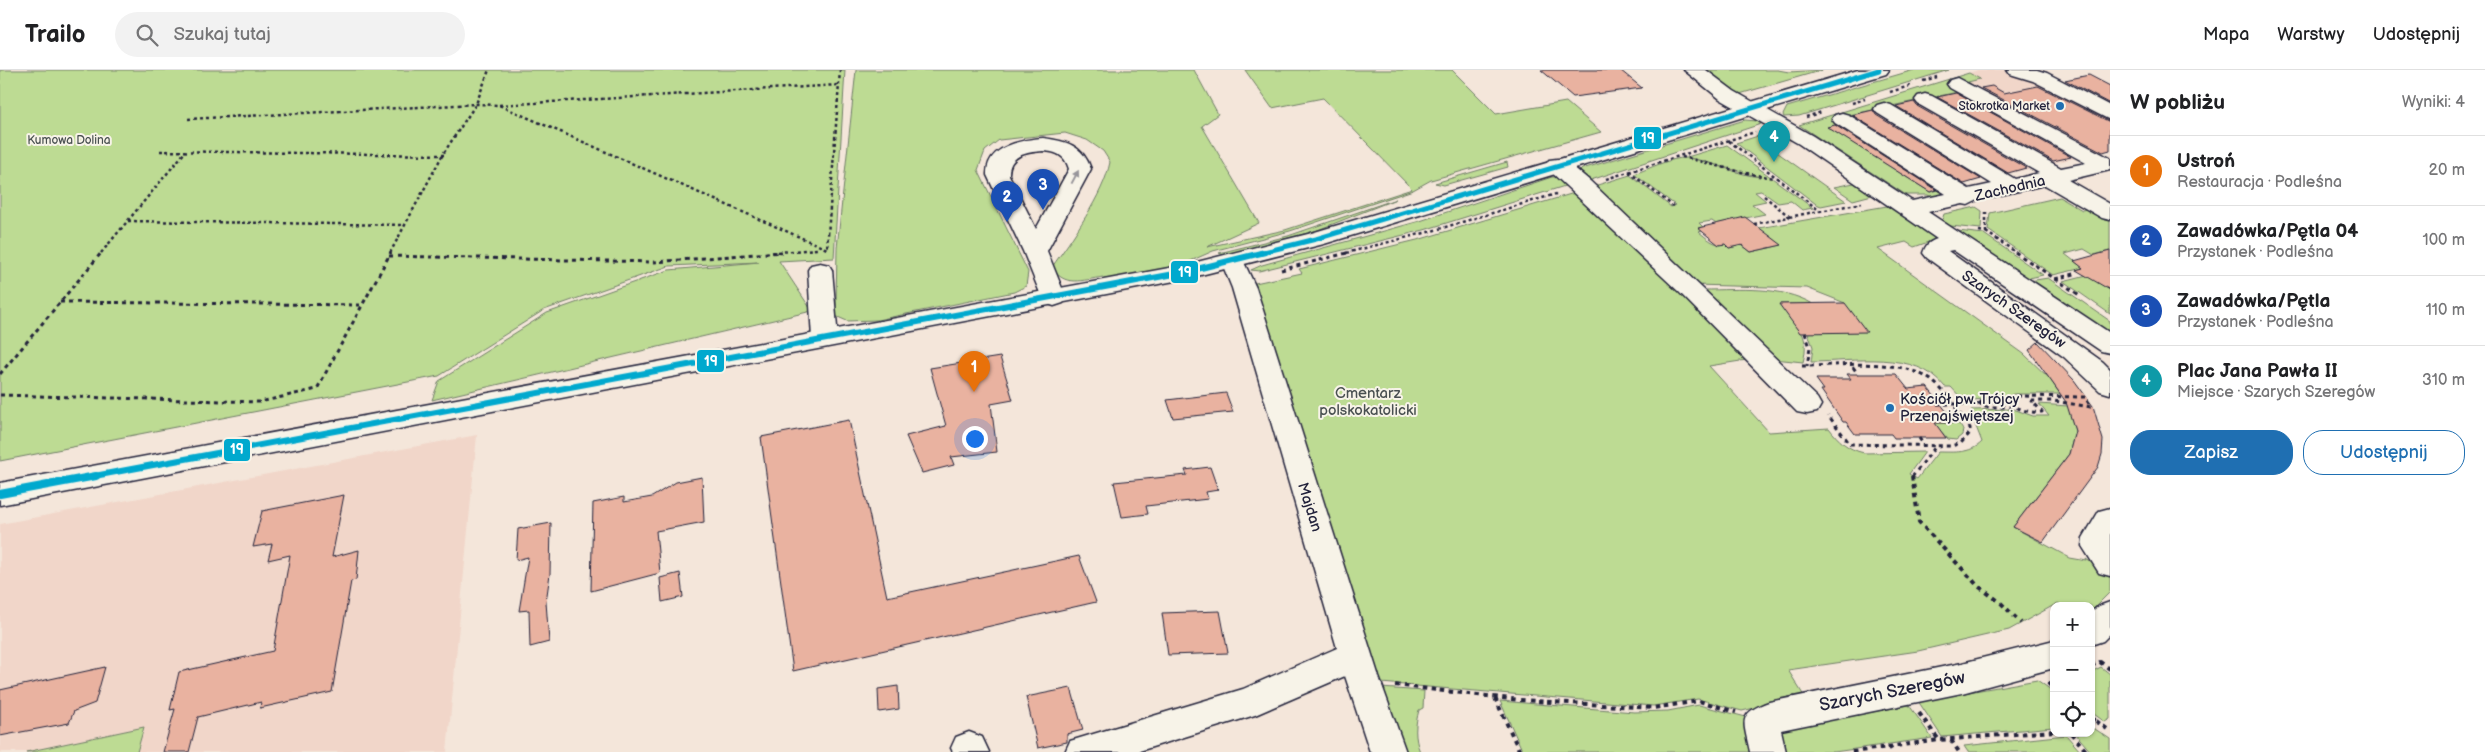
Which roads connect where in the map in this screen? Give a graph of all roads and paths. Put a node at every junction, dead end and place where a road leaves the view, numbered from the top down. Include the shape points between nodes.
1 (489, 70) edge
2 (840, 70) edge
3 (1694, 70) edge
4 (1879, 70) edge
5 (2017, 70) edge
6 (1950, 80) joint
7 (839, 85) junction
8 (1879, 100) junction
9 (1925, 100) dead end
10 (476, 104) junction
11 (499, 105) junction
12 (1750, 107) junction
13 (1840, 111) junction
14 (2110, 114) edge
15 (188, 119) dead end
16 (1781, 124) junction
17 (1729, 141) junction
18 (160, 151) dead end
19 (185, 152) junction
20 (444, 155) junction
21 (1679, 156) junction
22 (2108, 164) edge
23 (1556, 165) junction
24 (1629, 172) junction
25 (2054, 177) junction
26 (1778, 178) junction
27 (1582, 186) junction
28 (2013, 187) junction
29 (1764, 196) dead end
30 (1968, 198) junction
31 (1863, 202) dead end
32 (1673, 206) dead end
33 (1909, 210) junction
34 (1820, 211) junction
35 (1986, 212) dead end
36 (2110, 213) edge
37 (1790, 217) junction
38 (1985, 218) dead end
39 (127, 221) junction
40 (1754, 224) dead end
41 (404, 225) junction
42 (1986, 232) dead end
43 (1956, 241) junction
44 (1036, 251) junction
45 (389, 256) junction
46 (824, 259) junction
47 (1233, 261) junction
48 (1275, 271) dead end
49 (2078, 273) dead end
50 (2055, 279) junction
51 (1054, 298) junction
52 (2087, 301) dead end
53 (60, 302) junction
54 (363, 305) junction
55 (1805, 333) dead end
56 (825, 339) junction
57 (2110, 345) edge
58 (1807, 366) junction
59 (1852, 366) junction
60 (1797, 368) dead end
61 (0, 374) edge
62 (1858, 374) dead end
63 (2110, 385) edge
64 (0, 396) edge
65 (2027, 396) junction
66 (1995, 401) junction
67 (2008, 401) junction
68 (2032, 402) junction
69 (1937, 404) dead end
70 (1951, 404) junction
71 (1981, 404) junction
72 (2000, 407) junction
73 (2013, 407) junction
74 (1817, 409) joint
75 (1919, 438) dead end
76 (1924, 445) junction
77 (1936, 445) junction
78 (0, 494) edge
79 (2110, 518) edge
80 (2110, 564) edge
81 (2110, 615) edge
82 (2021, 624) dead end
83 (2095, 628) edge
84 (2050, 655) edge
85 (2095, 664) edge
86 (1360, 669) junction
87 (2110, 669) edge
88 (1494, 697) junction
89 (2095, 723) edge
90 (2050, 731) edge
91 (2110, 731) edge
92 (1765, 737) edge
93 (2074, 737) edge
94 (1950, 740) junction
95 (1889, 746) junction
96 (1083, 752) edge
97 (1388, 752) edge
98 (1520, 752) edge
99 (1852, 752) edge
100 (1893, 752) edge
101 (1959, 752) edge
102 (2087, 752) edge

1 - 10 path
2 - 7 path
3 - 12 street, Szarych Szeregów via 1727,95
4 - 12 street
5 - 14 street via 2040,77
6 - 8 path
6 - 22 street
7 - 11 path
7 - 46 path
8 - 13 path
8 - 28 street
9 - 25 street
10 - 11 path
10 - 15 path
10 - 20 path
11 - 46 path
12 - 16 street, Szarych Szeregów
12 - 23 street
13 - 16 path
13 - 30 street
16 - 17 path
16 - 33 street, Szarych Szeregów
17 - 21 path
17 - 26 path
18 - 19 path
19 - 20 path
19 - 39 path
20 - 41 path
21 - 24 path
21 - 26 path via 1754,176
22 - 25 street, Zachodnia
23 - 27 street
23 - 47 street via 1316,239
24 - 27 path
24 - 32 path
25 - 28 street, Zachodnia
25 - 36 street
26 - 34 path
27 - 48 path via 1415,236
27 - 74 street
28 - 30 street, Zachodnia
29 - 37 path
30 - 33 street, Zachodnia
31 - 34 path
33 - 43 street, Szarych Szeregów
34 - 37 path
35 - 38 path
37 - 40 path
39 - 41 path
39 - 53 path
41 - 45 path
42 - 50 path
43 - 57 street, Szarych Szeregów
43 - 63 street, Szarych Szeregów via 1937,247 1935,254 2073,351
44 -> 44 street via 1080,169 1079,160 1073,152 1062,147 1030,145 1016,148 998,164 998,175
44 - 51 street
45 - 46 path via 654,262
45 - 54 path
46 - 56 street
47 - 51 street
47 - 86 street, Majdan
49 - 50 path
50 - 52 path
51 - 56 street
53 - 54 path
53 - 61 path
54 - 64 path via 318,389 260,402
55 - 58 path via 1810,347
56 - 78 street
58 - 59 path
58 - 60 path
59 - 62 path
59 - 70 path via 1894,366 1917,372 1931,380
65 - 67 path via 2014,396
65 - 68 path
65 - 68 path via 2085,397 2091,407 2058,401
66 - 67 path
66 - 71 path via 1979,402
66 - 72 path
67 - 73 path
68 - 73 path via 2042,412
69 - 70 path
70 - 71 path
70 - 77 path via 1970,428 1970,433 1961,443
71 - 72 path via 1983,407
72 - 73 path
74 - 76 path via 1850,444
75 - 76 path
76 - 77 path
77 - 82 path via 1912,476 1919,522 1978,586 2000,602
79 - 80 street via 2097,546
81 - 83 street
84 - 92 street, Szarych Szeregów via 1962,678 1782,713
85 - 87 path via 2100,662
86 - 88 path
86 - 96 street
86 - 97 street, Majdan
88 - 92 path via 1653,708 1699,702 1742,713
88 - 98 path
89 - 91 path
90 - 94 path
93 - 102 path
94 - 95 path
94 - 101 path
95 - 99 path
95 - 100 path

